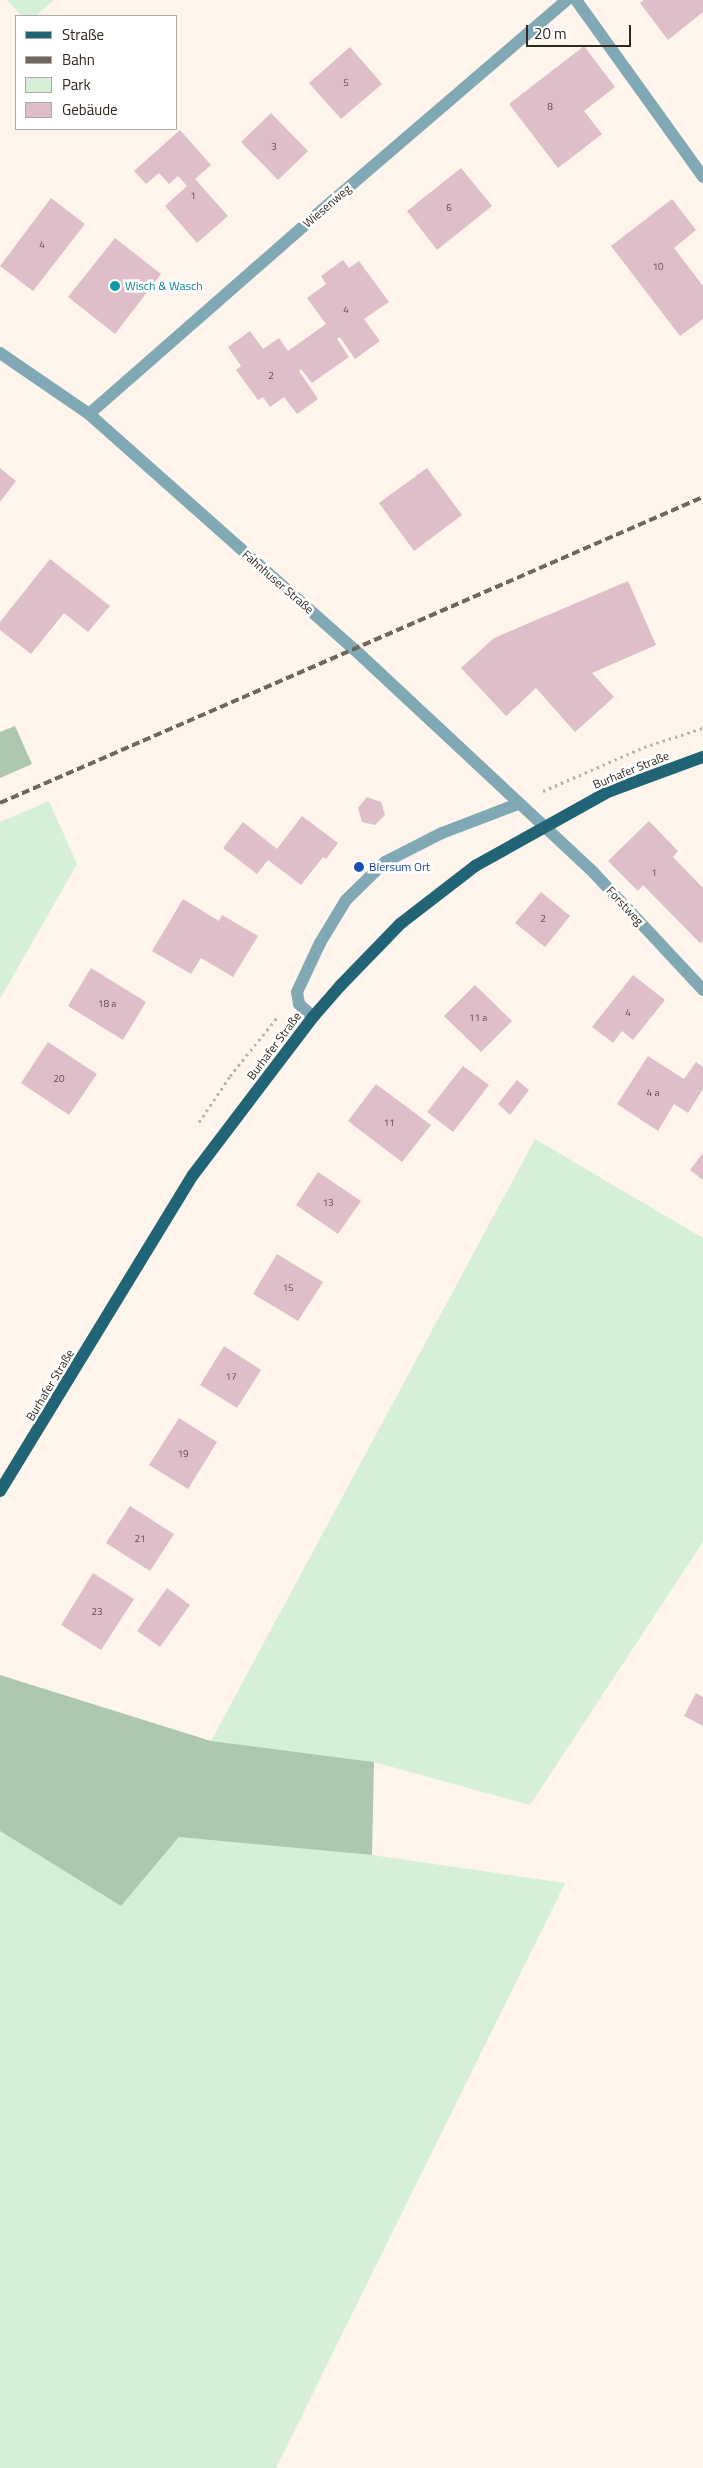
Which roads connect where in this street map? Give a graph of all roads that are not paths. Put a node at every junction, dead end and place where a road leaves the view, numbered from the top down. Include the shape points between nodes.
1 (567, 0) edge
2 (576, 0) edge
3 (703, 177) edge
4 (0, 353) edge
5 (89, 414) junction
6 (703, 757) edge
7 (518, 804) junction
8 (543, 827) junction
9 (703, 990) edge
10 (314, 1017) junction
11 (0, 1491) edge

1 - 5 street, Wiesenweg
2 - 3 street
4 - 5 street, Fahnhuser Straße
5 - 7 street, Fahnhuser Straße via 354,649
6 - 8 main road, Burhafer Straße via 610,791
7 - 8 street, Fahnhuser Straße
7 - 10 street via 442,833 385,862 346,900 320,943 297,992 298,1004
8 - 9 street, Forstweg via 594,874
8 - 10 main road, Burhafer Straße via 475,866 400,924
10 - 11 main road, Burhafer Straße via 193,1175

